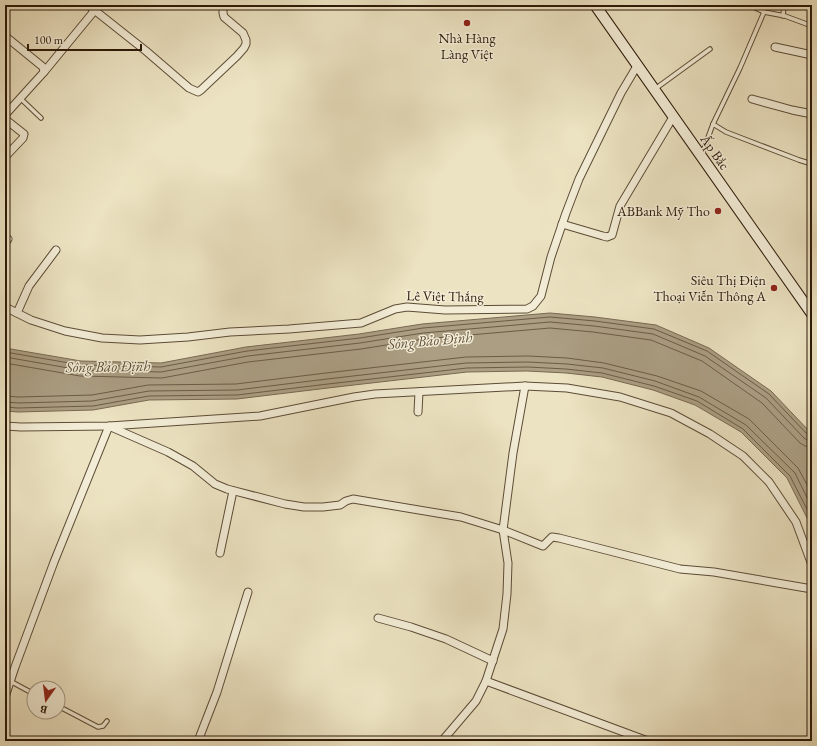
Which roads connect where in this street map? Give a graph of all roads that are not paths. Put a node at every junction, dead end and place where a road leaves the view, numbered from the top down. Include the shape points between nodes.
1 (88, 5) edge
2 (223, 5) edge
3 (749, 5) edge
4 (784, 5) edge
5 (599, 6) edge
6 (95, 10) junction
7 (764, 12) junction
8 (783, 16) junction
9 (812, 26) edge
10 (5, 36) edge
11 (775, 47) dead end
12 (710, 49) dead end
13 (812, 55) edge
14 (637, 66) junction
15 (44, 72) junction
16 (654, 90) junction
17 (20, 98) junction
18 (752, 99) dead end
19 (812, 114) edge
20 (5, 115) edge
21 (674, 117) junction
22 (41, 118) dead end
23 (5, 119) edge
24 (713, 124) junction
25 (5, 157) edge
26 (701, 157) junction
27 (812, 164) edge
28 (562, 224) junction
29 (56, 250) dead end
30 (5, 307) edge
31 (16, 313) junction
32 (812, 314) edge
33 (525, 386) junction
34 (420, 392) junction
35 (418, 412) dead end
36 (5, 426) edge
37 (109, 426) junction
38 (233, 491) junction
39 (503, 530) junction
40 (220, 554) dead end
41 (812, 564) edge
42 (812, 589) edge
43 (248, 592) dead end
44 (378, 618) dead end
45 (493, 661) junction
46 (10, 681) junction
47 (486, 681) junction
48 (26, 690) edge
49 (5, 697) edge
50 (66, 710) edge
51 (107, 721) dead end
52 (645, 740) edge
53 (198, 741) edge
54 (442, 741) edge

1 - 6 street
2 - 6 street via 224,17 243,33 246,44 234,60 198,92 189,88
3 - 7 lane
4 - 8 lane
5 - 14 main road, Ấp Bắc
6 - 15 street
7 - 8 lane
7 - 24 lane
8 - 9 lane
10 - 15 street via 43,68
11 - 13 street
12 - 16 lane
14 - 16 main road, Ấp Bắc
14 - 28 street, Lê Việt Thắng via 579,179
15 - 17 street
16 - 21 main road, Ấp Bắc
17 - 20 street
17 - 22 lane
18 - 19 street
21 - 26 main road, Ấp Bắc
21 - 28 street via 620,206 612,235 607,237
23 - 25 street via 24,134
24 - 26 lane
24 - 27 lane via 726,132
26 - 32 main road, Ấp Bắc
28 - 31 street, Lê Việt Thắng via 541,296 527,309 445,310 407,307 361,322 140,340 102,338 65,331
29 - 31 street via 29,286
30 - 31 street, Lê Việt Thắng
33 - 34 street
33 - 39 street
33 - 41 street via 567,388 620,397 671,413 710,434 743,456 769,482 796,522
34 - 35 street
34 - 37 street via 354,397 260,416
36 - 37 street
37 - 38 street via 168,452 193,466 215,484
37 - 46 street via 54,562
38 - 39 street via 304,507 340,505 353,499 452,515
38 - 40 street
39 - 42 street via 543,546 552,537 559,538 680,569 714,572
39 - 45 street via 508,562 507,594 503,629
43 - 53 street via 217,692
44 - 45 street via 446,639
45 - 47 street
46 - 48 lane
46 - 49 street
47 - 52 street
47 - 54 street via 476,701
50 - 51 lane via 98,726 103,726

